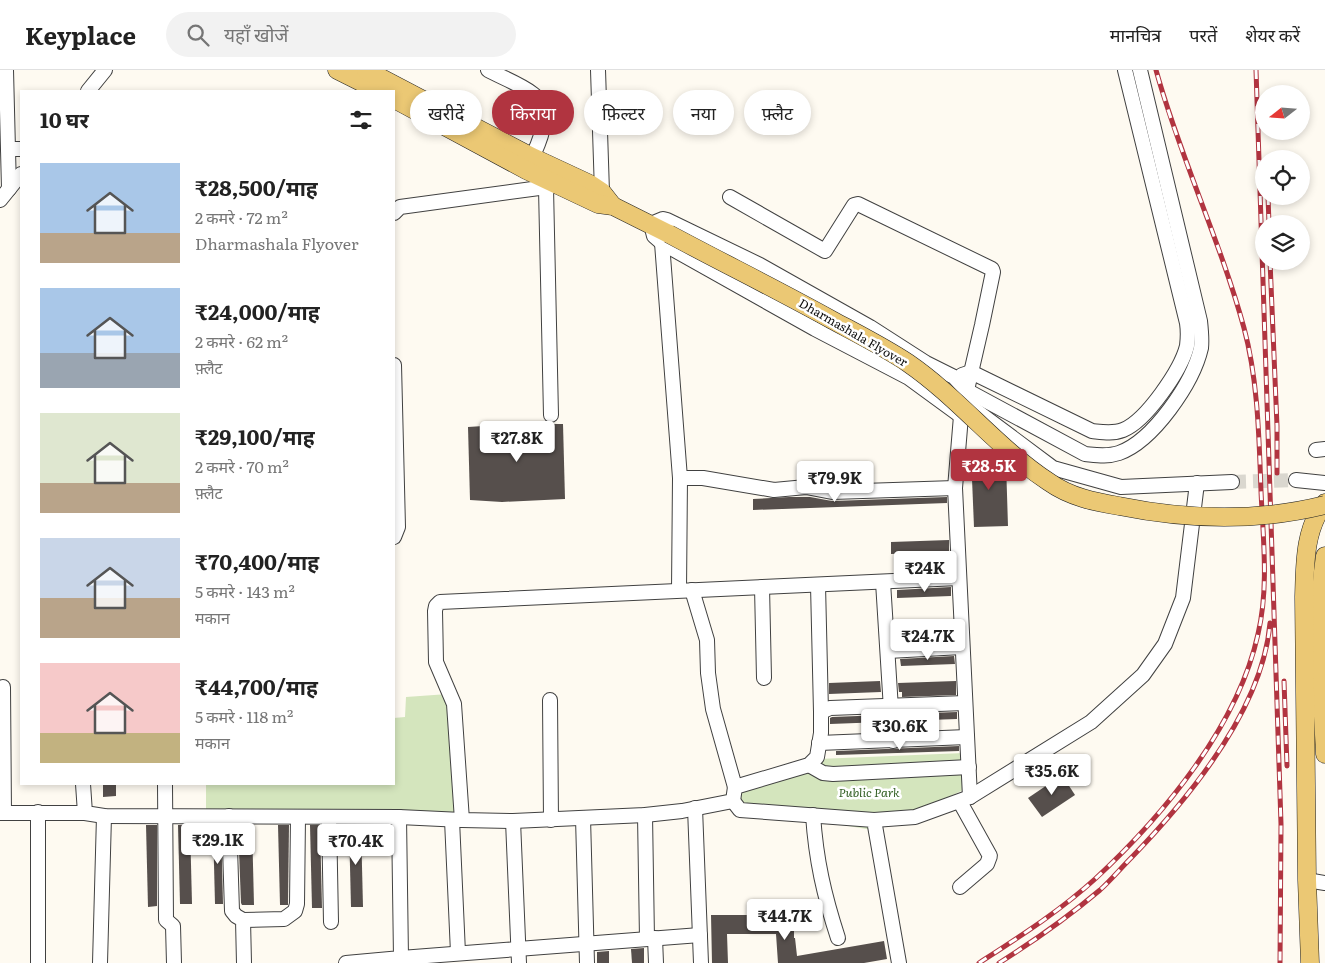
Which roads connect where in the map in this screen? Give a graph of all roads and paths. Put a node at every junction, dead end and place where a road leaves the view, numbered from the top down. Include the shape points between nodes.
1 (6, 70) edge
2 (105, 70) edge
3 (337, 70) edge
4 (488, 70) edge
5 (598, 70) edge
6 (1125, 70) edge
7 (1140, 70) edge
8 (376, 79) edge
9 (89, 90) edge
10 (395, 99) edge
11 (15, 149) edge
12 (529, 163) junction
13 (20, 175) edge
14 (552, 187) junction
15 (4, 195) edge
16 (730, 197) dead end
17 (605, 201) junction
18 (395, 212) edge
19 (651, 224) junction
20 (665, 238) junction
21 (926, 364) junction
22 (971, 372) junction
23 (954, 377) junction
24 (964, 403) junction
25 (551, 415) dead end
26 (395, 448) edge
27 (680, 478) junction
28 (1296, 480) tunnel mouth
29 (1232, 482) tunnel mouth
30 (1197, 483) junction
31 (1325, 483) edge
32 (955, 488) junction
33 (1325, 504) edge
34 (395, 535) edge
35 (1325, 556) edge
36 (959, 578) junction
37 (883, 582) junction
38 (818, 584) junction
39 (762, 587) junction
40 (685, 590) junction
41 (1322, 632) edge
42 (962, 647) junction
43 (888, 651) junction
44 (764, 678) dead end
45 (3, 688) dead end
46 (550, 700) dead end
47 (965, 703) junction
48 (890, 706) junction
49 (822, 712) junction
50 (1324, 715) edge
51 (967, 737) junction
52 (893, 741) junction
53 (819, 743) junction
54 (1325, 754) edge
55 (809, 765) junction
56 (969, 767) junction
57 (83, 785) edge
58 (165, 785) edge
59 (734, 794) junction
60 (965, 799) junction
61 (695, 808) junction
62 (38, 812) junction
63 (2, 813) edge
64 (85, 813) junction
65 (645, 815) junction
66 (104, 816) junction
67 (165, 816) junction
68 (229, 816) junction
69 (399, 816) junction
70 (813, 816) junction
71 (298, 817) junction
72 (329, 817) junction
73 (583, 818) junction
74 (457, 820) junction
75 (551, 820) junction
76 (874, 820) junction
77 (513, 821) junction
78 (1307, 880) junction
79 (1325, 883) edge
80 (960, 887) dead end
81 (243, 920) junction
82 (331, 922) dead end
83 (700, 935) junction
84 (651, 938) junction
85 (838, 938) dead end
86 (586, 943) junction
87 (518, 948) junction
88 (458, 953) junction
89 (401, 958) junction
90 (38, 963) edge
91 (100, 963) edge
92 (174, 963) edge
93 (244, 963) edge
94 (346, 963) edge
95 (519, 963) edge
96 (586, 963) edge
97 (656, 963) edge
98 (701, 963) edge
99 (899, 963) edge
100 (1310, 963) edge

1 - 11 street
2 - 9 street
3 - 8 main road
4 - 12 street via 535,95 540,104 544,123
5 - 17 street
6 - 22 street via 1187,323 1186,347 1178,365 1162,394 1138,421 1123,430 1106,433 1092,431
7 - 24 street via 1200,321 1201,345 1190,378 1170,409 1144,437 1117,454 1101,456 1085,454
8 - 12 main road
10 - 12 main road
11 - 15 street
12 - 14 main road
12 - 17 main road via 590,184
13 - 15 street
14 - 17 main road
14 - 18 street via 400,207
14 - 25 street
16 - 22 street via 823,250 827,249 856,203 990,267 993,272
17 - 19 main road, Dharmashala Flyover
19 - 20 main road, Dharmashala Flyover
19 - 21 street via 667,220 760,265 870,327
20 - 24 street via 816,329
20 - 27 street
20 - 33 main road, Dharmashala Flyover, bridge via 817,312 908,364 936,385 1000,445 1049,483 1068,493 1128,508 1215,518 1268,516
21 - 23 street
21 - 24 street
22 - 23 street
22 - 24 street
23 - 24 street
24 - 30 street via 1054,468 1121,487
24 - 32 street
26 - 34 street via 398,528
27 - 32 street via 703,478 774,490 806,487 832,492
27 - 40 street
28 - 31 street
29 - 30 street
30 - 60 street via 1183,598 1166,644 1143,675 1092,722
32 - 36 street
33 - 78 main road via 1314,520 1305,562
35 - 41 main road
36 - 37 street
36 - 42 street
37 - 38 street
37 - 43 street
38 - 39 street
38 - 49 street
39 - 40 street
39 - 44 street
40 - 59 street via 707,640 713,709
40 - 74 street via 440,602 436,606 436,662 454,704
41 - 50 main road
42 - 43 street
42 - 47 street
43 - 48 street
45 - 63 street
46 - 75 street
47 - 48 street
47 - 51 street
48 - 49 street via 830,708
48 - 52 street
49 - 53 street
50 - 54 main road
51 - 52 street
51 - 56 street
52 - 53 street
53 - 55 street via 817,757
55 - 56 street via 832,774
55 - 59 street
56 - 60 street
57 - 64 street
58 - 67 street
59 - 61 street
59 - 70 street via 740,810
60 - 76 street via 915,818
60 - 80 street via 990,860
61 - 65 street
61 - 83 street
62 - 63 street
62 - 64 street
62 - 90 street
64 - 66 street
65 - 73 street
65 - 84 street
66 - 67 street
66 - 91 street
67 - 68 street
67 - 92 street via 166,920 173,926
68 - 71 street
68 - 81 street via 232,911
69 - 72 street
69 - 74 street
69 - 89 street
70 - 76 street
70 - 85 street via 818,866
71 - 72 street
71 - 81 street via 295,911 284,919
72 - 82 street
73 - 75 street
73 - 86 street
74 - 77 street
74 - 88 street
75 - 77 street
76 - 99 street
77 - 87 street
78 - 79 street
78 - 100 main road
81 - 93 street
83 - 84 street
83 - 98 street
84 - 86 street
84 - 97 street
86 - 87 street
86 - 96 street
87 - 88 street
87 - 95 street
88 - 89 street
89 - 94 street

